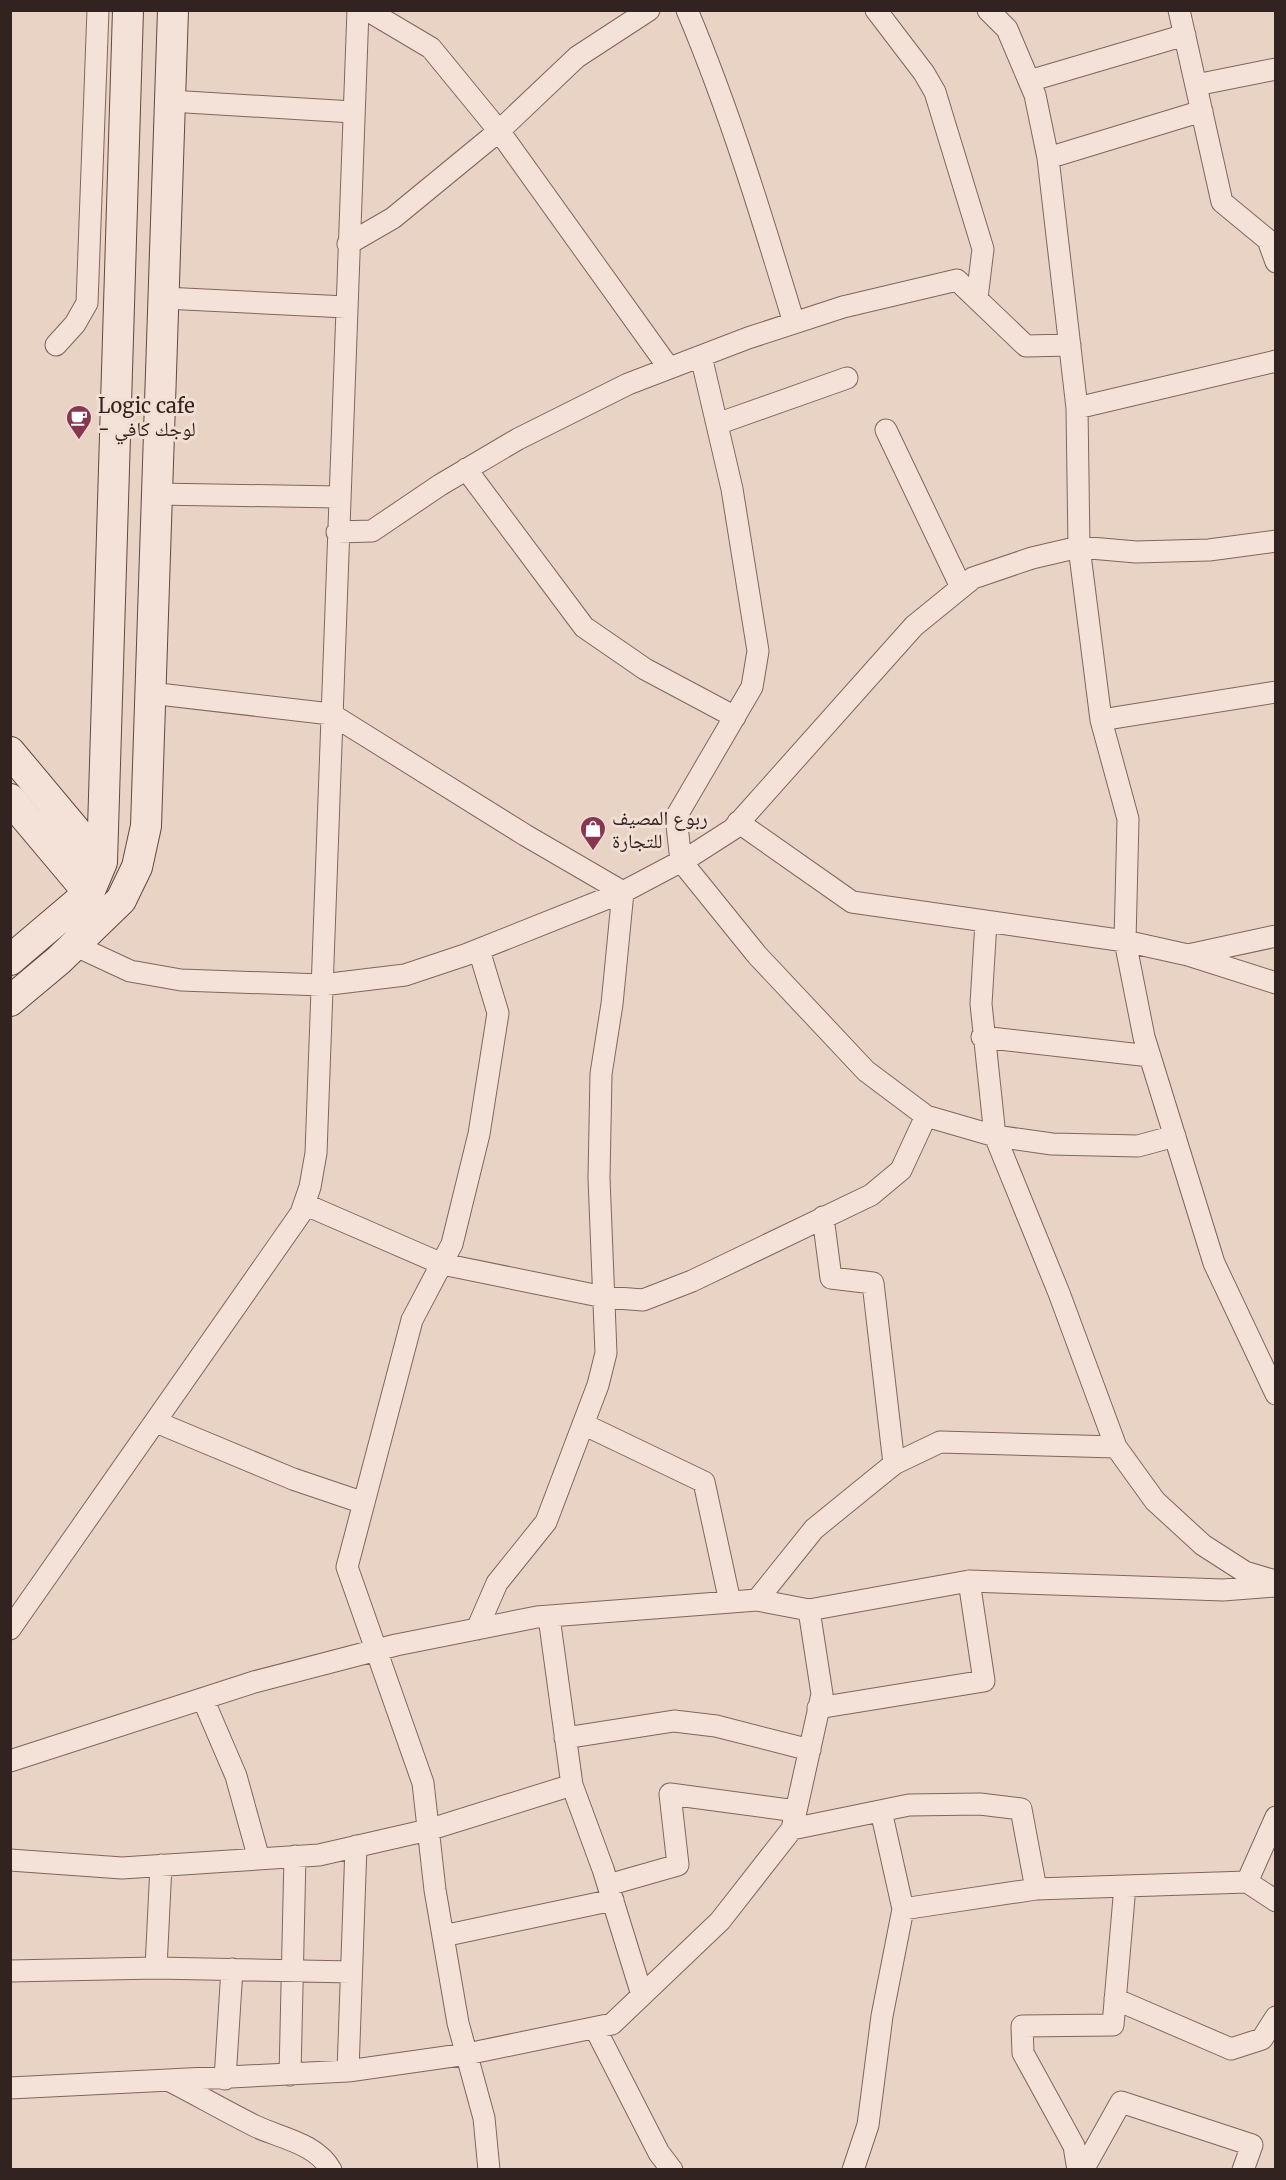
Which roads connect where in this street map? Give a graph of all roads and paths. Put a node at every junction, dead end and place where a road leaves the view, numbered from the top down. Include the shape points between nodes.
1 (98, 10) edge
2 (128, 10) edge
3 (173, 10) edge
4 (358, 10) edge
5 (367, 10) edge
6 (649, 10) edge
7 (687, 10) edge
8 (876, 10) edge
9 (1179, 10) edge
10 (995, 13) edge
11 (1185, 35) junction
12 (1275, 69) edge
13 (1029, 81) junction
14 (1196, 86) junction
15 (171, 101) junction
16 (1202, 111) junction
17 (353, 112) junction
18 (499, 131) junction
19 (1048, 158) junction
20 (348, 244) junction
21 (1275, 262) edge
22 (164, 298) junction
23 (977, 298) junction
24 (346, 307) junction
25 (794, 323) junction
26 (56, 345) dead end
27 (1070, 345) junction
28 (701, 356) junction
29 (1275, 361) edge
30 (669, 369) junction
31 (847, 378) dead end
32 (1077, 408) junction
33 (717, 424) junction
34 (886, 429) dead end
35 (466, 470) junction
36 (157, 494) junction
37 (339, 497) junction
38 (337, 532) junction
39 (1275, 541) edge
40 (1079, 547) junction
41 (962, 587) junction
42 (1275, 692) edge
43 (150, 693) junction
44 (331, 714) junction
45 (735, 717) junction
46 (1101, 720) junction
47 (10, 753) edge
48 (10, 799) edge
49 (738, 822) junction
50 (681, 861) junction
51 (102, 862) junction
52 (624, 892) junction
53 (89, 893) junction
54 (986, 922) junction
55 (1275, 936) edge
56 (1125, 941) junction
57 (74, 945) junction
58 (479, 950) junction
59 (1188, 955) junction
60 (10, 960) edge
61 (1275, 983) edge
62 (322, 984) junction
63 (10, 1001) edge
64 (982, 1037) junction
65 (1150, 1056) junction
66 (926, 1116) junction
67 (995, 1136) junction
68 (1175, 1136) junction
69 (304, 1204) junction
70 (823, 1217) junction
71 (441, 1264) junction
72 (604, 1297) junction
73 (1275, 1394) edge
74 (156, 1422) junction
75 (583, 1424) junction
76 (1116, 1447) junction
77 (894, 1464) junction
78 (364, 1503) junction
79 (969, 1581) junction
80 (1275, 1581) edge
81 (1275, 1586) edge
82 (757, 1600) junction
83 (730, 1602) junction
84 (809, 1610) junction
85 (549, 1617) junction
86 (10, 1629) edge
87 (477, 1629) junction
88 (377, 1650) junction
89 (203, 1699) junction
90 (819, 1708) junction
91 (565, 1738) junction
92 (810, 1750) junction
93 (10, 1761) edge
94 (572, 1785) junction
95 (880, 1811) junction
96 (1275, 1817) edge
97 (794, 1820) junction
98 (428, 1830) junction
99 (356, 1846) junction
100 (295, 1856) junction
101 (259, 1858) junction
102 (10, 1860) edge
103 (161, 1865) junction
104 (1247, 1882) junction
105 (1125, 1886) junction
106 (1036, 1889) junction
107 (611, 1892) junction
108 (1275, 1901) edge
109 (903, 1909) junction
110 (443, 1936) junction
111 (156, 1968) junction
112 (232, 1970) junction
113 (293, 1970) junction
114 (10, 1971) edge
115 (351, 1972) junction
116 (642, 1995) junction
117 (1115, 1999) junction
118 (1275, 2017) edge
119 (595, 2028) junction
120 (466, 2054) junction
121 (348, 2071) junction
122 (290, 2075) junction
123 (225, 2079) junction
124 (171, 2081) junction
125 (10, 2088) edge
126 (331, 2169) edge
127 (489, 2169) edge
128 (672, 2169) edge
129 (853, 2169) edge
130 (1080, 2169) edge
131 (1243, 2169) edge

1 - 26 street via 87,303
2 - 51 main road
3 - 15 main road
4 - 17 street
5 - 18 street via 432,48
6 - 18 street via 577,57
7 - 25 street via 744,161
8 - 23 street via 935,92 983,249
9 - 11 street
10 - 13 street via 1007,29
11 - 13 street
11 - 14 street
12 - 14 street
13 - 19 street
14 - 16 street
15 - 17 street
15 - 22 main road
16 - 19 street
16 - 21 street via 1222,202 1268,240
17 - 20 street
18 - 20 street via 393,218
18 - 30 street
19 - 27 street
20 - 24 street
22 - 24 street
22 - 36 main road
23 - 25 street via 957,280
23 - 27 street via 1026,346
24 - 37 street
25 - 28 street
27 - 32 street
28 - 30 street
28 - 33 street
29 - 32 street
30 - 35 street via 628,384
31 - 33 street
32 - 40 street
33 - 45 street via 732,489 758,651 752,687
34 - 41 street
35 - 38 street via 372,531
35 - 45 street via 584,627 645,669
36 - 37 street
36 - 43 main road
37 - 38 street
38 - 44 street
39 - 40 street via 1209,550 1136,552
40 - 41 street via 1022,561 973,578
40 - 46 street
41 - 49 street via 914,626
42 - 46 street
43 - 44 street
43 - 57 main road via 146,826 137,867 121,900
44 - 52 street
44 - 62 street
45 - 50 street via 676,816
46 - 56 street via 1128,819
47 - 51 main road
48 - 53 main road
49 - 50 street
49 - 54 street via 852,902
50 - 52 street
50 - 66 street via 757,955 866,1071
51 - 53 main road
52 - 58 street
52 - 72 street via 601,1074 599,1179
53 - 60 main road
54 - 56 street
54 - 64 street
55 - 59 street
56 - 59 street
56 - 65 street
57 - 62 street via 130,971 181,980
57 - 63 main road
58 - 62 street via 405,975
58 - 71 street via 498,1013 479,1134 452,1244
59 - 61 street
62 - 69 street via 316,1153
64 - 65 street
64 - 67 street
65 - 68 street
66 - 67 street
66 - 70 street via 901,1170 871,1195
67 - 68 street via 1052,1144 1138,1146
67 - 76 street
68 - 73 street via 1214,1263
69 - 71 street
69 - 74 street
70 - 72 street via 692,1281 643,1300
70 - 77 street via 831,1278 873,1283
71 - 72 street
71 - 78 street via 412,1320
72 - 75 street via 606,1353
74 - 78 street via 293,1479
74 - 86 street
75 - 83 street via 704,1482
75 - 87 street via 546,1522 497,1582
76 - 77 street via 940,1442
76 - 80 street via 1155,1501 1203,1545 1245,1572
77 - 82 street via 814,1529
78 - 88 street via 347,1567
79 - 81 street via 1222,1590
79 - 84 street
79 - 90 street via 984,1681
82 - 83 street
82 - 84 street
83 - 85 street
84 - 90 street via 822,1694
85 - 87 street
85 - 91 street
87 - 88 street
88 - 89 street
88 - 98 street via 423,1783
89 - 93 street
89 - 101 street via 236,1776
90 - 92 street
91 - 92 street via 674,1721 716,1726
91 - 94 street
92 - 97 street
94 - 98 street
94 - 107 street
95 - 97 street
95 - 106 street via 909,1805 980,1804 1020,1809
95 - 109 street
96 - 104 street
97 - 107 street via 670,1794 678,1865
97 - 116 street via 720,1922
98 - 99 street
98 - 110 street
99 - 100 street
99 - 115 street
100 - 101 street
100 - 113 street
101 - 103 street
102 - 103 street via 122,1868
103 - 111 street
104 - 105 street
104 - 108 street
105 - 106 street
105 - 117 street
106 - 109 street
107 - 110 street
107 - 116 street
109 - 129 street via 882,2016 868,2125
110 - 120 street
111 - 112 street
111 - 114 street
112 - 113 street
112 - 123 street
113 - 115 street
113 - 122 street
115 - 121 street
116 - 119 street via 612,2024
117 - 118 street via 1231,2049 1262,2039
117 - 130 street via 1113,2025 1022,2026 1023,2053 1074,2146
119 - 120 street
119 - 128 street via 659,2153
120 - 121 street
120 - 127 street via 484,2118
121 - 122 street
122 - 123 street
123 - 124 street
124 - 125 street
124 - 126 street via 256,2126 304,2145
130 - 131 street via 1121,2102 1252,2145

